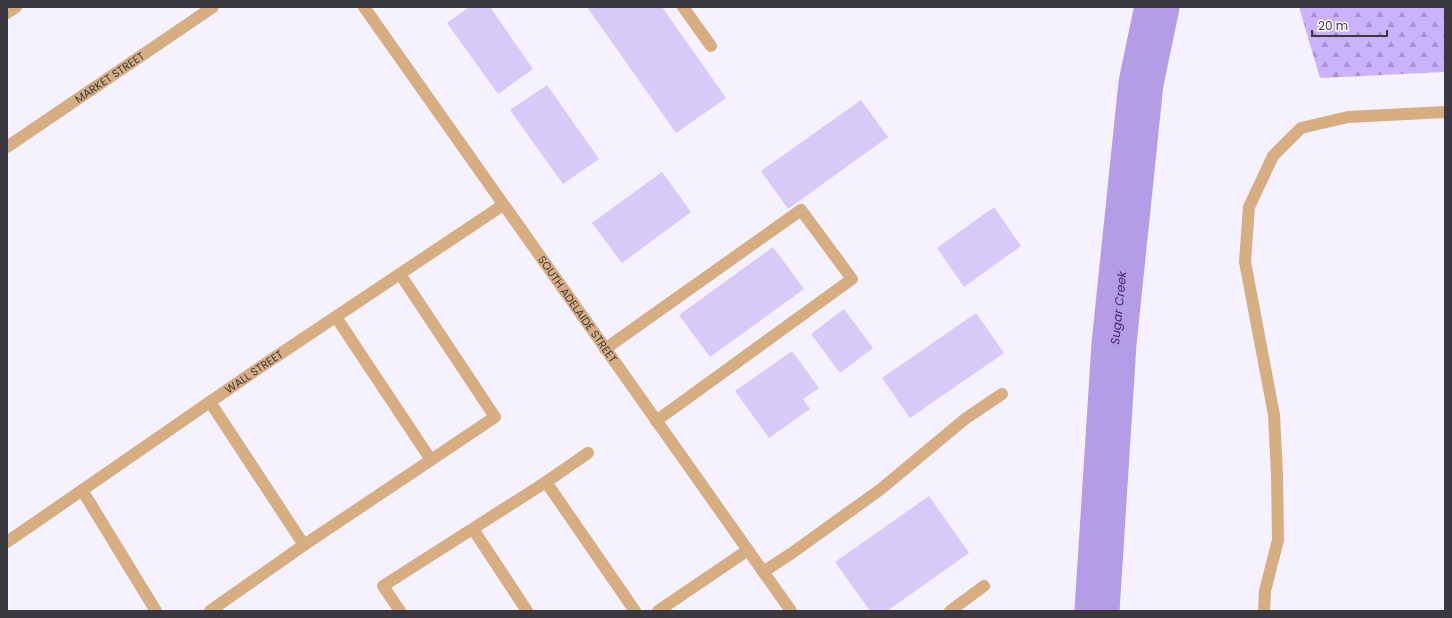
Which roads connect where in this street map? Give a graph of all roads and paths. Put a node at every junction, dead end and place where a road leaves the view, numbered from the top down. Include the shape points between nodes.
1 (16, 7) edge
2 (212, 7) edge
3 (364, 7) edge
4 (683, 7) edge
5 (7, 13) edge
6 (711, 46) dead end
7 (1445, 112) edge
8 (7, 147) edge
9 (503, 205) junction
10 (400, 274) junction
11 (336, 317) junction
12 (605, 349) junction
13 (1002, 394) dead end
14 (210, 402) junction
15 (656, 421) junction
16 (588, 453) dead end
17 (431, 460) junction
18 (546, 482) junction
19 (82, 490) junction
20 (473, 529) junction
21 (7, 542) edge
22 (304, 545) junction
23 (748, 550) junction
24 (763, 572) junction
25 (984, 586) dead end
26 (156, 611) edge
27 (210, 611) edge
28 (400, 611) edge
29 (527, 611) edge
30 (635, 611) edge
31 (658, 611) edge
32 (791, 611) edge
33 (950, 611) edge
34 (1264, 611) edge

1 - 5 street
2 - 8 street, MARKET STREET
3 - 9 street, SOUTH ADELAIDE STREET
4 - 6 street
7 - 34 street via 1348,117 1301,128 1273,156 1249,207 1245,262 1274,415 1277,475 1278,540 1265,591
9 - 10 street, WALL STREET
9 - 12 street, SOUTH ADELAIDE STREET
10 - 11 street, WALL STREET
10 - 17 street via 495,417
11 - 14 street, WALL STREET
11 - 17 street
12 - 15 street, SOUTH ADELAIDE STREET
12 - 15 street via 801,210 852,279
13 - 24 street via 965,419 881,489
14 - 19 street, WALL STREET
14 - 22 street
15 - 23 street, SOUTH ADELAIDE STREET
16 - 18 street
17 - 22 street
18 - 20 street
18 - 30 street
19 - 21 street, WALL STREET
19 - 26 street
20 - 28 street via 383,586
20 - 29 street
22 - 27 street
23 - 24 street, SOUTH ADELAIDE STREET
23 - 31 street
24 - 32 street, SOUTH ADELAIDE STREET
25 - 33 street

